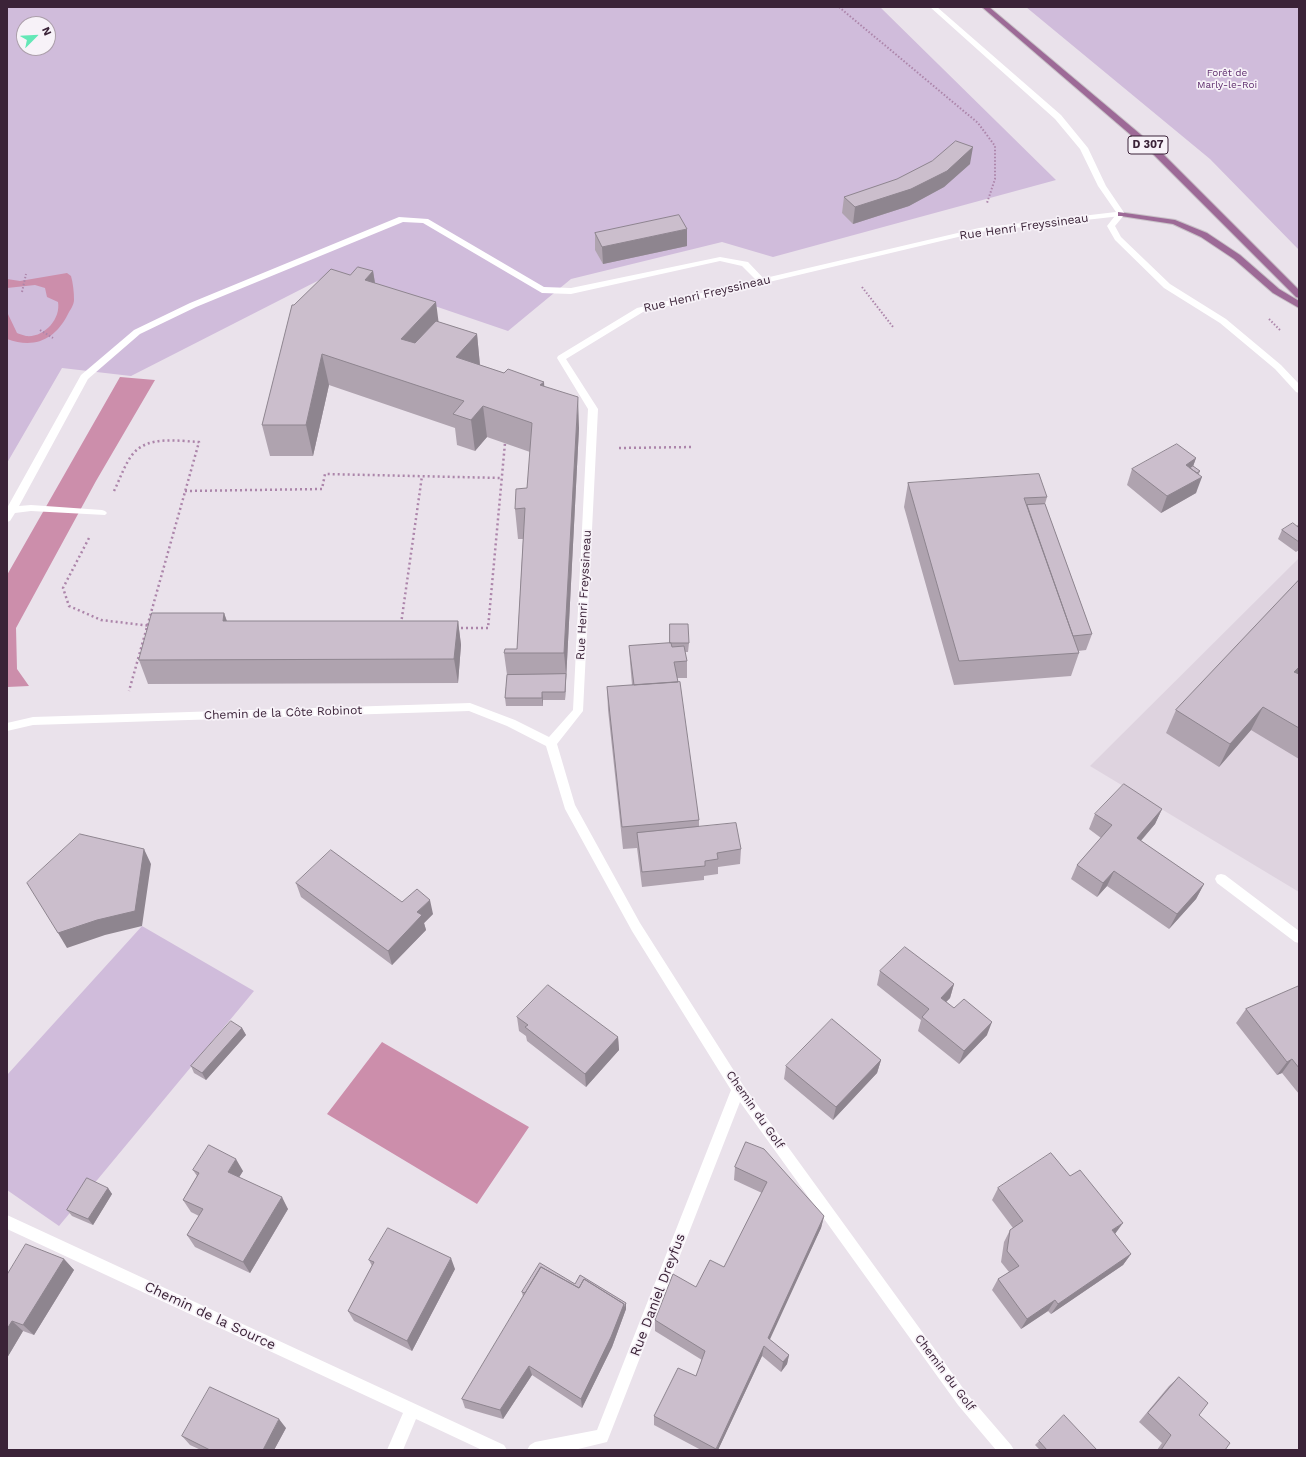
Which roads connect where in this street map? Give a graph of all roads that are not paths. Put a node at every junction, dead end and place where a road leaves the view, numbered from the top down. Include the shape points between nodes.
1 (933, 7) edge
2 (985, 7) edge
3 (1121, 214) junction
4 (762, 281) junction
5 (1299, 295) edge
6 (1299, 305) edge
7 (1299, 390) edge
8 (9, 508) edge
9 (102, 514) road end
10 (7, 519) edge
11 (7, 727) edge
12 (551, 743) junction
13 (1221, 879) dead end
14 (1299, 938) edge
15 (738, 1089) junction
16 (7, 1222) edge
17 (412, 1410) junction
18 (395, 1450) edge
19 (499, 1450) edge
20 (535, 1450) edge
21 (1006, 1450) edge

1 - 3 street via 1058,117 1084,148 1102,186
2 - 5 main road, D 307 via 1156,152
3 - 4 street, Rue Henri Freyssineau via 979,230
3 - 6 main road via 1175,222 1204,235 1237,257 1276,291
3 - 7 street via 1111,226 1118,238 1167,286 1223,321 1278,367
4 - 8 street via 745,264 720,259 571,291 542,290 424,221 402,219 193,305 137,332 84,377
4 - 12 street, Rue Henri Freyssineau via 640,310 561,358 593,409 578,711
8 - 9 street
8 - 10 street
11 - 12 street, Chemin de la Côte Robinot via 33,721 470,707 511,723
12 - 15 street, Chemin du Golf via 569,806 636,926
13 - 14 street
15 - 20 street, Rue Daniel Dreyfus via 602,1437
15 - 21 street, Chemin du Golf via 963,1400
16 - 17 street, Chemin de la Source
17 - 18 street
17 - 19 street, Chemin de la Source

